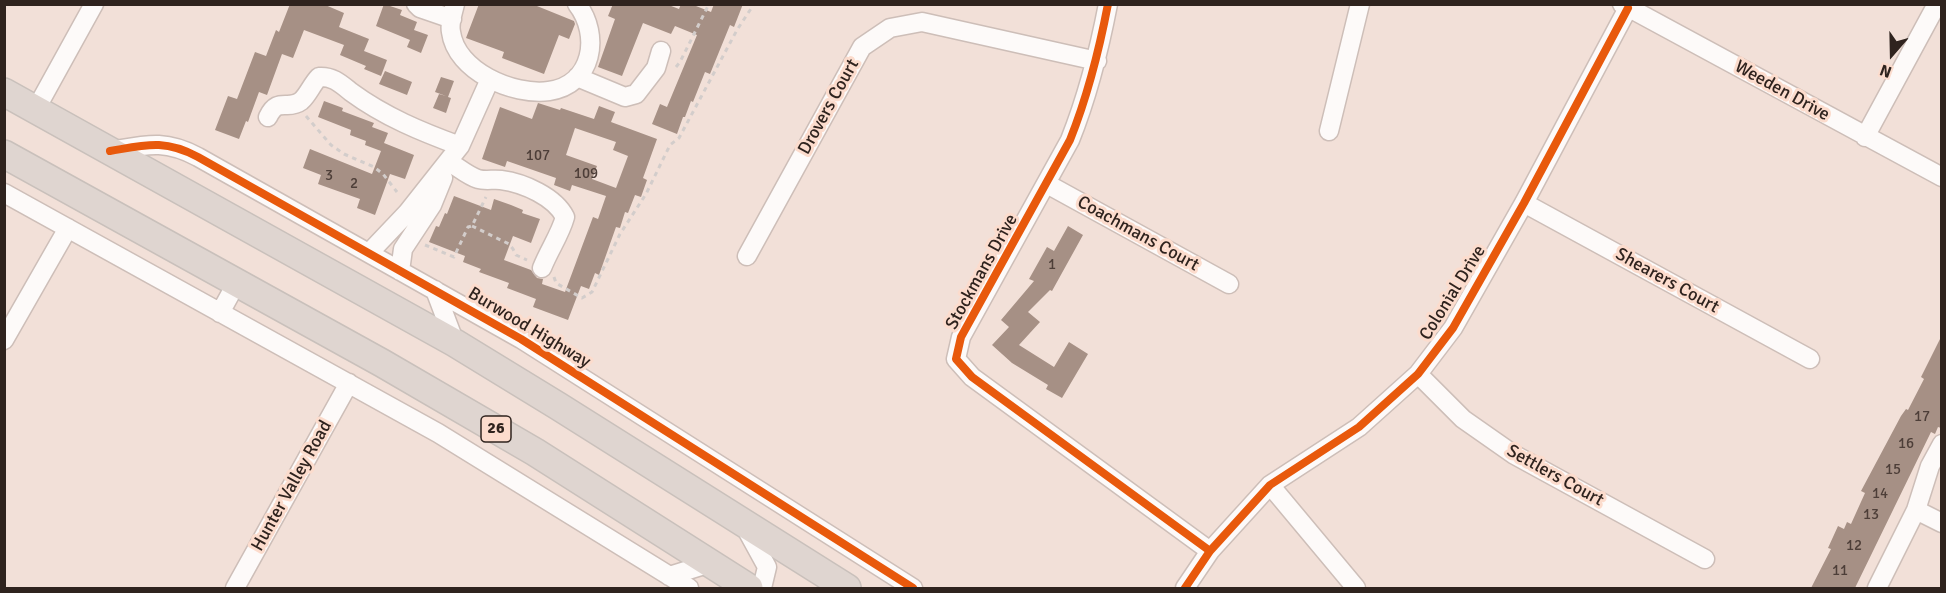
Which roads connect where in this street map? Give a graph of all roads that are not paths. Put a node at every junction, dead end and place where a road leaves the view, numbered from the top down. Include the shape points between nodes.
1 (94, 4) edge
2 (416, 4) edge
3 (577, 4) edge
4 (1108, 4) edge
5 (1360, 4) edge
6 (1937, 4) edge
7 (1625, 6) edge
8 (454, 12) edge
9 (665, 60) road end
10 (1097, 61) junction
11 (577, 77) junction
12 (490, 79) junction
13 (4, 92) edge
14 (36, 109) junction
15 (268, 117) dead end
16 (1329, 131) dead end
17 (1865, 137) junction
18 (460, 146) junction
19 (110, 151) junction
20 (4, 154) edge
21 (449, 162) junction
22 (1941, 177) edge
23 (1047, 184) junction
24 (4, 193) edge
25 (1524, 203) junction
26 (68, 228) junction
27 (369, 254) junction
28 (747, 256) dead end
29 (542, 268) road end
30 (400, 271) junction
31 (237, 282) junction
32 (1229, 284) dead end
33 (435, 290) junction
34 (220, 313) junction
35 (4, 340) edge
36 (455, 343) junction
37 (1810, 359) dead end
38 (1418, 374) junction
39 (349, 383) junction
40 (1941, 447) edge
41 (1270, 485) junction
42 (1916, 510) junction
43 (1941, 523) edge
44 (744, 524) junction
45 (1209, 551) junction
46 (1705, 559) dead end
47 (669, 576) junction
48 (730, 579) edge
49 (835, 585) edge
50 (910, 587) edge
51 (235, 588) edge
52 (689, 588) edge
53 (762, 588) edge
54 (887, 588) edge
55 (1185, 588) edge
56 (1356, 588) edge
57 (1877, 588) edge

1 - 14 street
2 - 8 street via 420,8
3 - 11 street via 591,30 592,46
4 - 10 street, Stockmans Drive
5 - 16 street
6 - 17 street
7 - 17 street, Weeden Drive
7 - 25 street, Colonial Drive
8 - 12 street via 450,30 455,48 469,66
9 - 11 street via 636,94 625,97
10 - 23 street, Stockmans Drive via 1070,140
10 - 28 street, Drovers Court via 922,22 890,28 862,47
11 - 12 street via 549,91 525,90
12 - 18 street
13 - 14 highway
14 - 19 highway
15 - 18 street via 272,108 295,104 319,77 329,76 399,122
17 - 22 street, Weeden Drive
18 - 21 street
19 - 27 street, Burwood Highway via 155,144 185,150
19 - 36 highway
20 - 31 highway, 26
21 - 27 street
21 - 29 street via 477,179 518,185 548,198 561,209 565,217 561,230
21 - 30 street via 432,204 403,249
23 - 32 street, Coachmans Court
23 - 45 street, Stockmans Drive via 961,337 956,359 972,377
24 - 26 street
25 - 37 street, Shearers Court
25 - 38 street, Colonial Drive via 1454,328
26 - 34 street
26 - 35 street
27 - 30 street, Burwood Highway
30 - 33 street, Burwood Highway
31 - 34 street
31 - 48 highway, 26 via 535,452
33 - 36 street, Burwood Highway
33 - 50 street, Burwood Highway via 522,339
34 - 39 street
36 - 44 highway
38 - 41 street, Colonial Drive via 1359,427
38 - 46 street, Settlers Court via 1463,419 1513,454
39 - 47 street via 467,450
39 - 51 street, Hunter Valley Road
40 - 42 street via 1930,466
41 - 45 street, Colonial Drive
41 - 56 street
42 - 43 street
42 - 57 street
44 - 49 highway
44 - 53 street via 767,567
45 - 55 street, Colonial Drive
47 - 48 street
47 - 52 street
50 - 54 street, Burwood Highway

